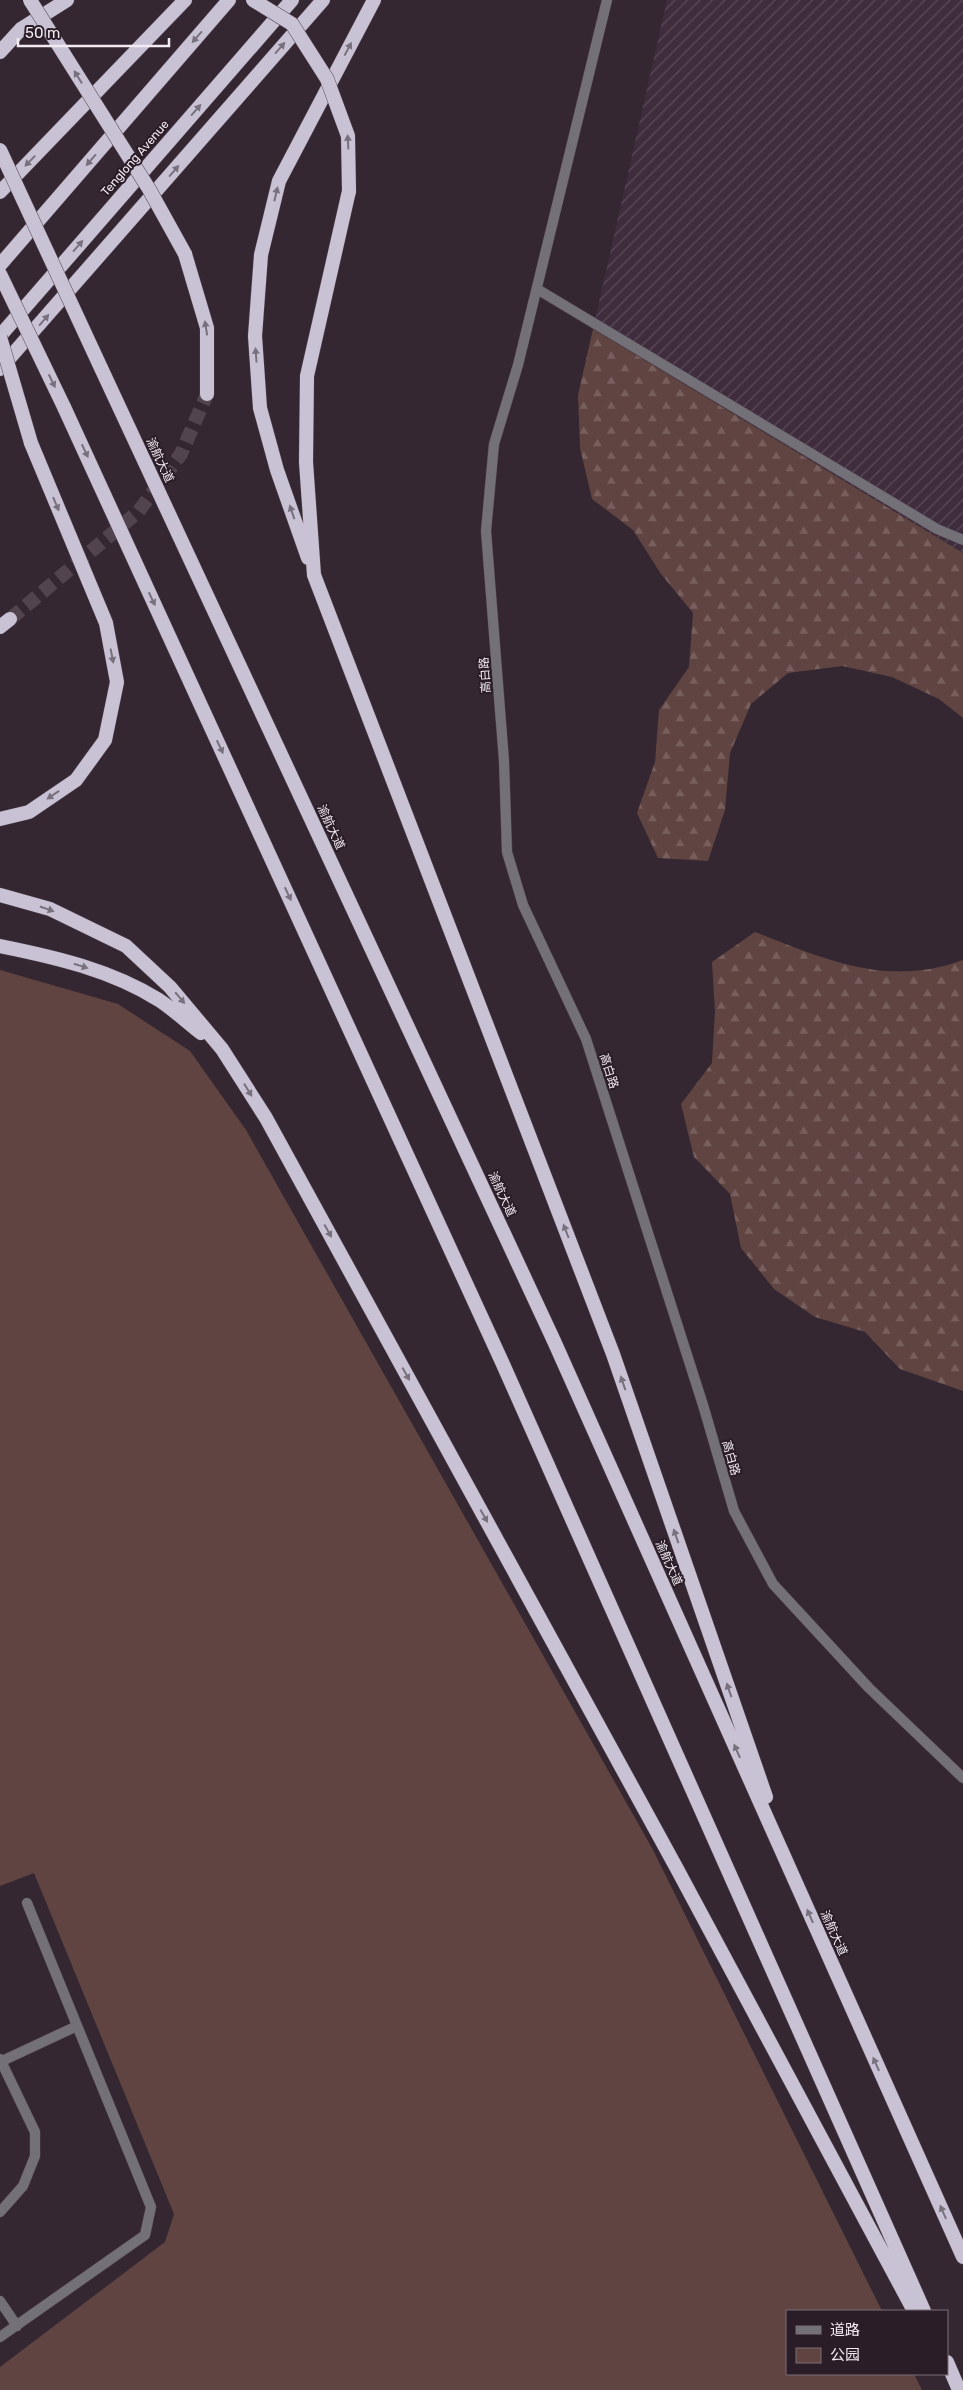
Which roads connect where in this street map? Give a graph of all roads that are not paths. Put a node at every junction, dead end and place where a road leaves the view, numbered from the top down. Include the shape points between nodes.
1 (30, 0) edge
2 (67, 0) edge
3 (185, 0) edge
4 (229, 0) edge
5 (253, 0) edge
6 (292, 0) edge
7 (323, 0) edge
8 (374, 0) edge
9 (607, 0) edge
10 (0, 52) edge
11 (0, 150) edge
12 (0, 192) edge
13 (0, 265) edge
14 (0, 274) edge
15 (537, 289) junction
16 (0, 336) edge
17 (0, 369) edge
18 (208, 394) tunnel mouth
19 (963, 540) edge
20 (314, 575) junction
21 (0, 819) edge
22 (0, 895) edge
23 (0, 946) edge
24 (222, 1049) junction
25 (963, 1778) edge
26 (796, 1885) junction
27 (27, 1903) dead end
28 (76, 2026) junction
29 (1, 2060) edge
30 (0, 2212) edge
31 (963, 2257) edge
32 (0, 2301) edge
33 (913, 2310) edge
34 (924, 2310) edge
35 (17, 2326) junction
36 (0, 2337) edge
37 (948, 2365) edge
38 (948, 2375) edge
39 (957, 2390) edge

18 -> 1 highway, bridge via 207,328 185,254 149,190
2 - 10 highway via 21,29
3 -> 12 highway
4 -> 13 highway
20 -> 5 highway, bridge via 306,462 307,376 349,191 348,136 327,79 292,24
16 -> 6 highway, Tenglong Avenue
17 -> 7 highway
20 -> 8 highway via 277,470 260,408 255,336 262,255 279,181
9 - 15 street, 高白路
26 -> 11 highway, 渝航大道, bridge via 554,1341
14 -> 34 highway, bridge via 502,1362
15 - 19 street via 929,524
15 - 25 street, 高白路 via 494,444 486,531 504,762 507,852 523,905 586,1040 734,1511 773,1584 869,1688
16 -> 21 highway, bridge via 30,443 106,623 117,682 105,740 76,780 29,812
26 -> 20 highway via 613,1354
22 -> 24 highway via 50,909 126,946 170,987
23 -> 24 highway via 50,956 113,976 159,1000
24 -> 33 highway via 266,1118 662,1841
31 -> 26 highway, 渝航大道
27 - 28 street
28 - 29 street
28 - 35 street via 151,2208 145,2235
29 - 30 street via 35,2132 35,2156 23,2186
32 - 35 street
35 - 36 street
37 - 39 highway
38 - 39 highway

